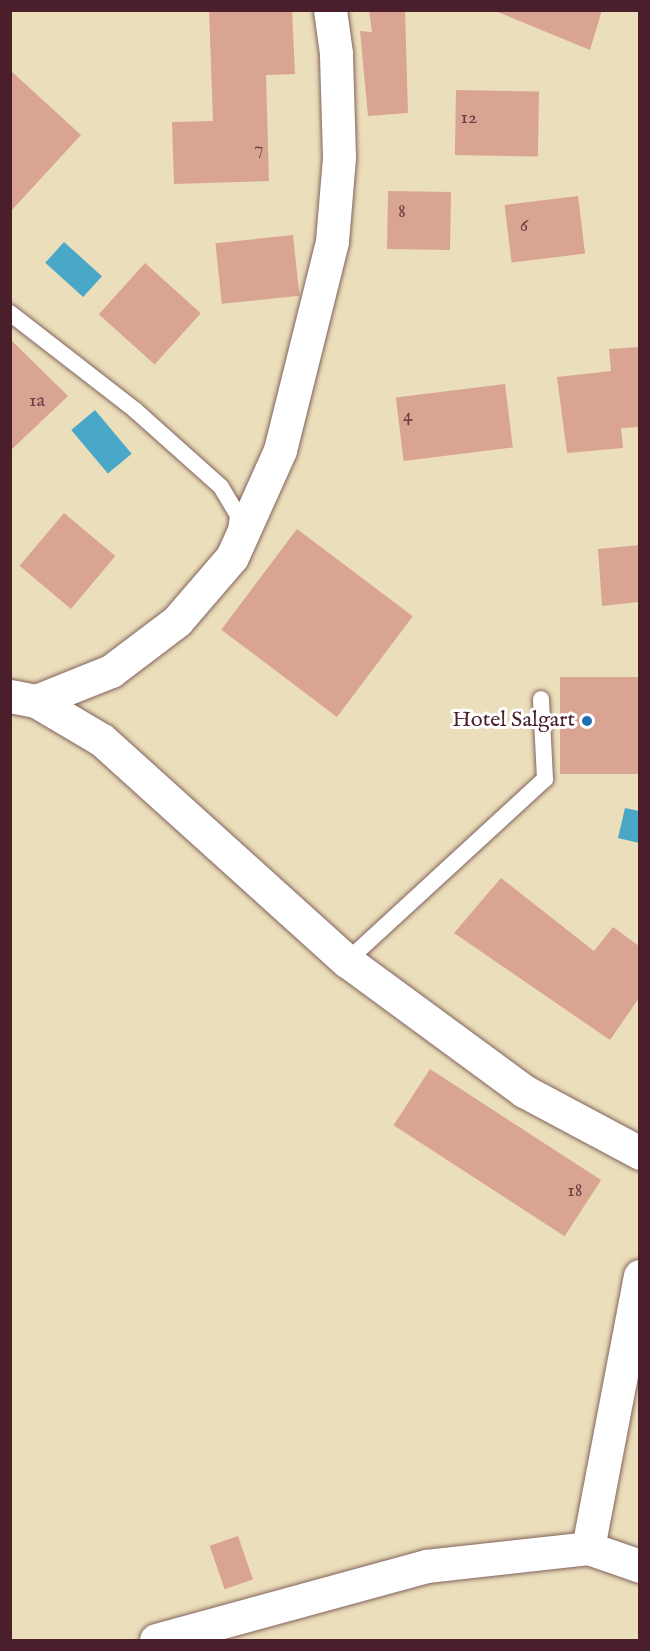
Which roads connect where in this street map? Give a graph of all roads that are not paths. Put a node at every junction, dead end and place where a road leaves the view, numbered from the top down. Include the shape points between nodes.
1 (330, 10) edge
2 (10, 313) edge
3 (232, 556) junction
4 (23, 698) edge
5 (541, 699) dead end
6 (348, 962) junction
7 (639, 1153) edge
8 (639, 1276) edge
9 (588, 1548) junction
10 (639, 1566) edge
11 (156, 1641) edge

1 - 3 street via 336,53 339,157 332,241 280,450
2 - 3 lane via 135,410 221,487 238,515
3 - 4 street via 177,621 111,671
4 - 6 street via 102,740
5 - 6 lane via 545,779
6 - 7 street via 524,1091
8 - 9 street
9 - 10 street
9 - 11 street via 426,1566

